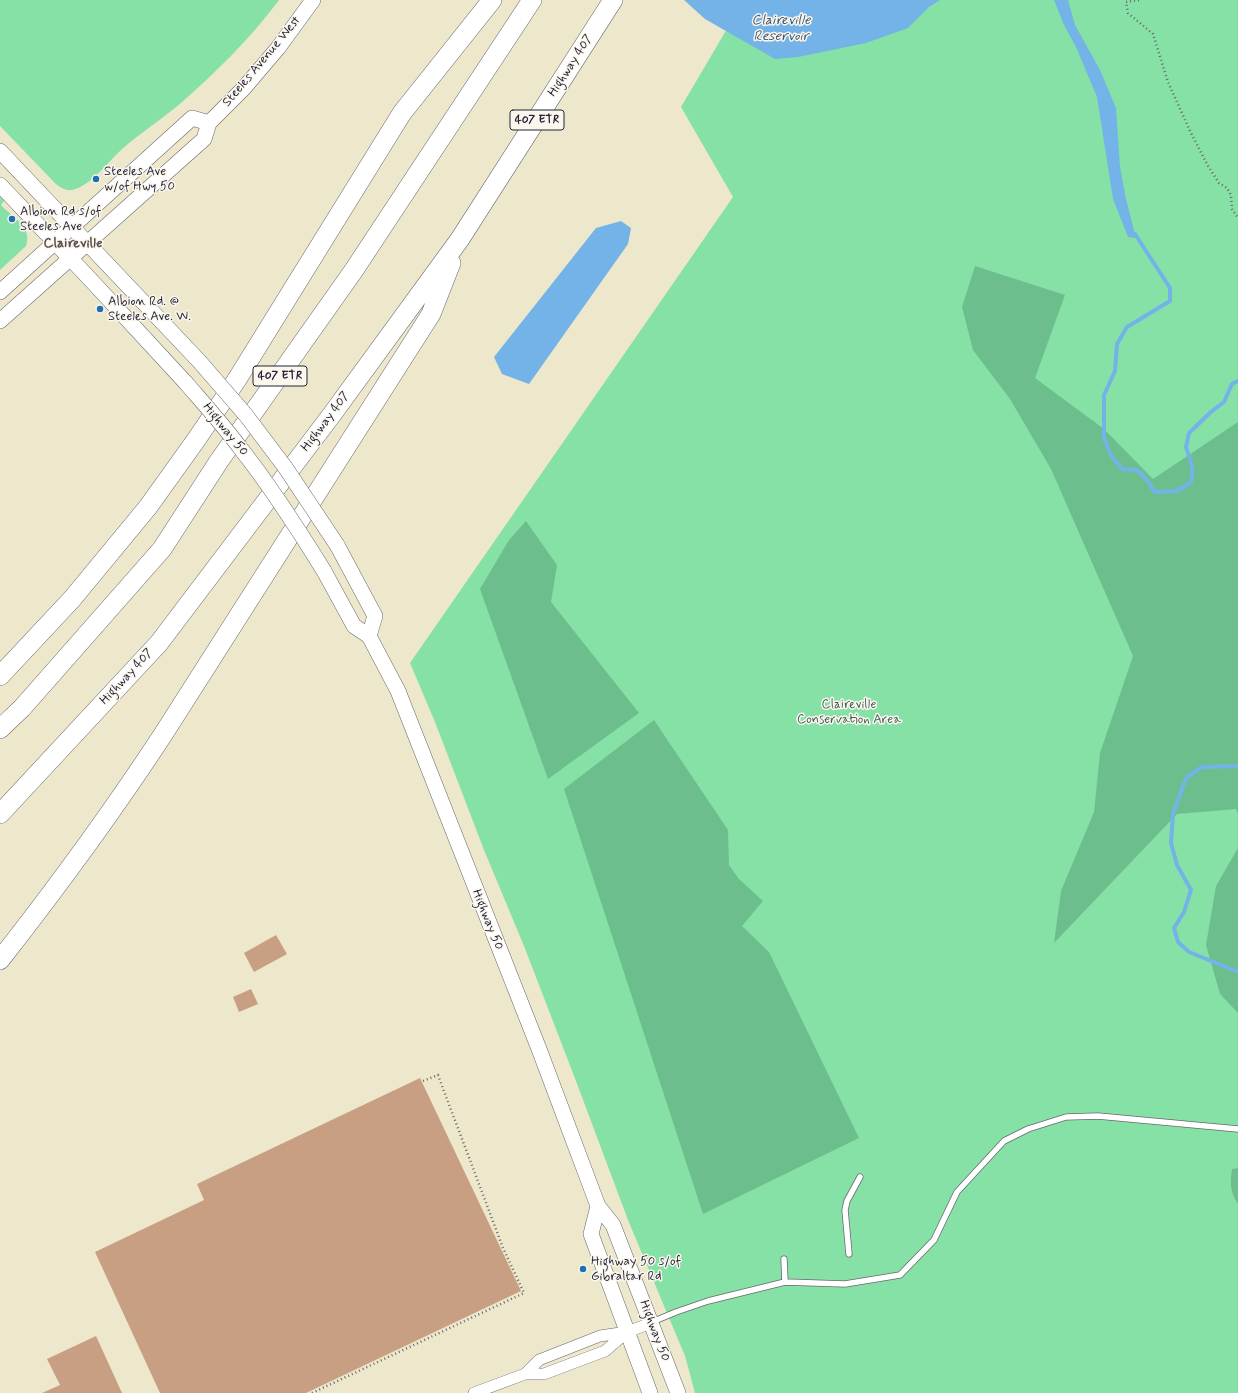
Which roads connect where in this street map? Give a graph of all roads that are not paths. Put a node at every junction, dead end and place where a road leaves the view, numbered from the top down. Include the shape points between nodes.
1 (313, 0) edge
2 (492, 0) edge
3 (532, 0) edge
4 (613, 0) edge
5 (209, 123) junction
6 (0, 151) edge
7 (0, 185) edge
8 (72, 226) junction
9 (460, 239) junction
10 (55, 242) junction
11 (88, 243) junction
12 (70, 258) junction
13 (0, 292) edge
14 (0, 321) edge
15 (369, 636) junction
16 (0, 676) edge
17 (0, 729) edge
18 (0, 814) edge
19 (0, 960) edge
20 (1238, 1129) edge
21 (860, 1177) dead end
22 (598, 1206) junction
23 (849, 1254) dead end
24 (784, 1259) dead end
25 (785, 1282) junction
26 (651, 1322) junction
27 (627, 1332) junction
28 (524, 1374) junction
29 (474, 1393) edge
30 (650, 1393) edge
31 (678, 1393) edge

1 - 5 main road, Steeles Avenue West via 278,48 244,88
2 - 16 highway via 402,113 236,381 148,507 77,593
3 - 17 highway, 407 ETR via 354,270 219,461 162,549 22,708
4 - 9 highway, Highway 407 / 407 ETR
5 - 8 main road via 192,118
5 - 11 main road, Steeles Avenue West via 204,138
6 - 8 main road, Highway 50
7 - 10 main road, Highway 50
8 - 10 main road
8 - 11 main road, Highway 50
9 - 18 highway, Highway 407 / 407 ETR via 333,413 159,643
9 - 19 highway via 431,314 181,706 122,796
10 - 12 main road, Highway 50
10 - 13 main road
11 - 12 main road, Steeles Avenue West
11 - 15 main road, Highway 50, bridge via 199,361 245,414 285,467 337,545 375,616
12 - 14 main road, Steeles Avenue West
12 - 15 main road, Highway 50, bridge via 186,383 242,449 324,571 354,626
15 - 22 main road, Highway 50 via 398,692
20 - 25 lane via 1098,1116 1066,1118 1028,1128 1004,1141 957,1192 934,1240 900,1275 845,1284
21 - 23 lane via 845,1210
22 - 26 main road, Highway 50 via 613,1225
22 - 27 main road, Highway 50 via 591,1234
24 - 25 lane
25 - 26 lane via 708,1301
26 - 27 street
26 - 31 main road, Highway 50
27 - 28 street via 600,1336 539,1360
27 - 28 street via 605,1351 544,1374
27 - 30 main road, Highway 50
28 - 29 street

